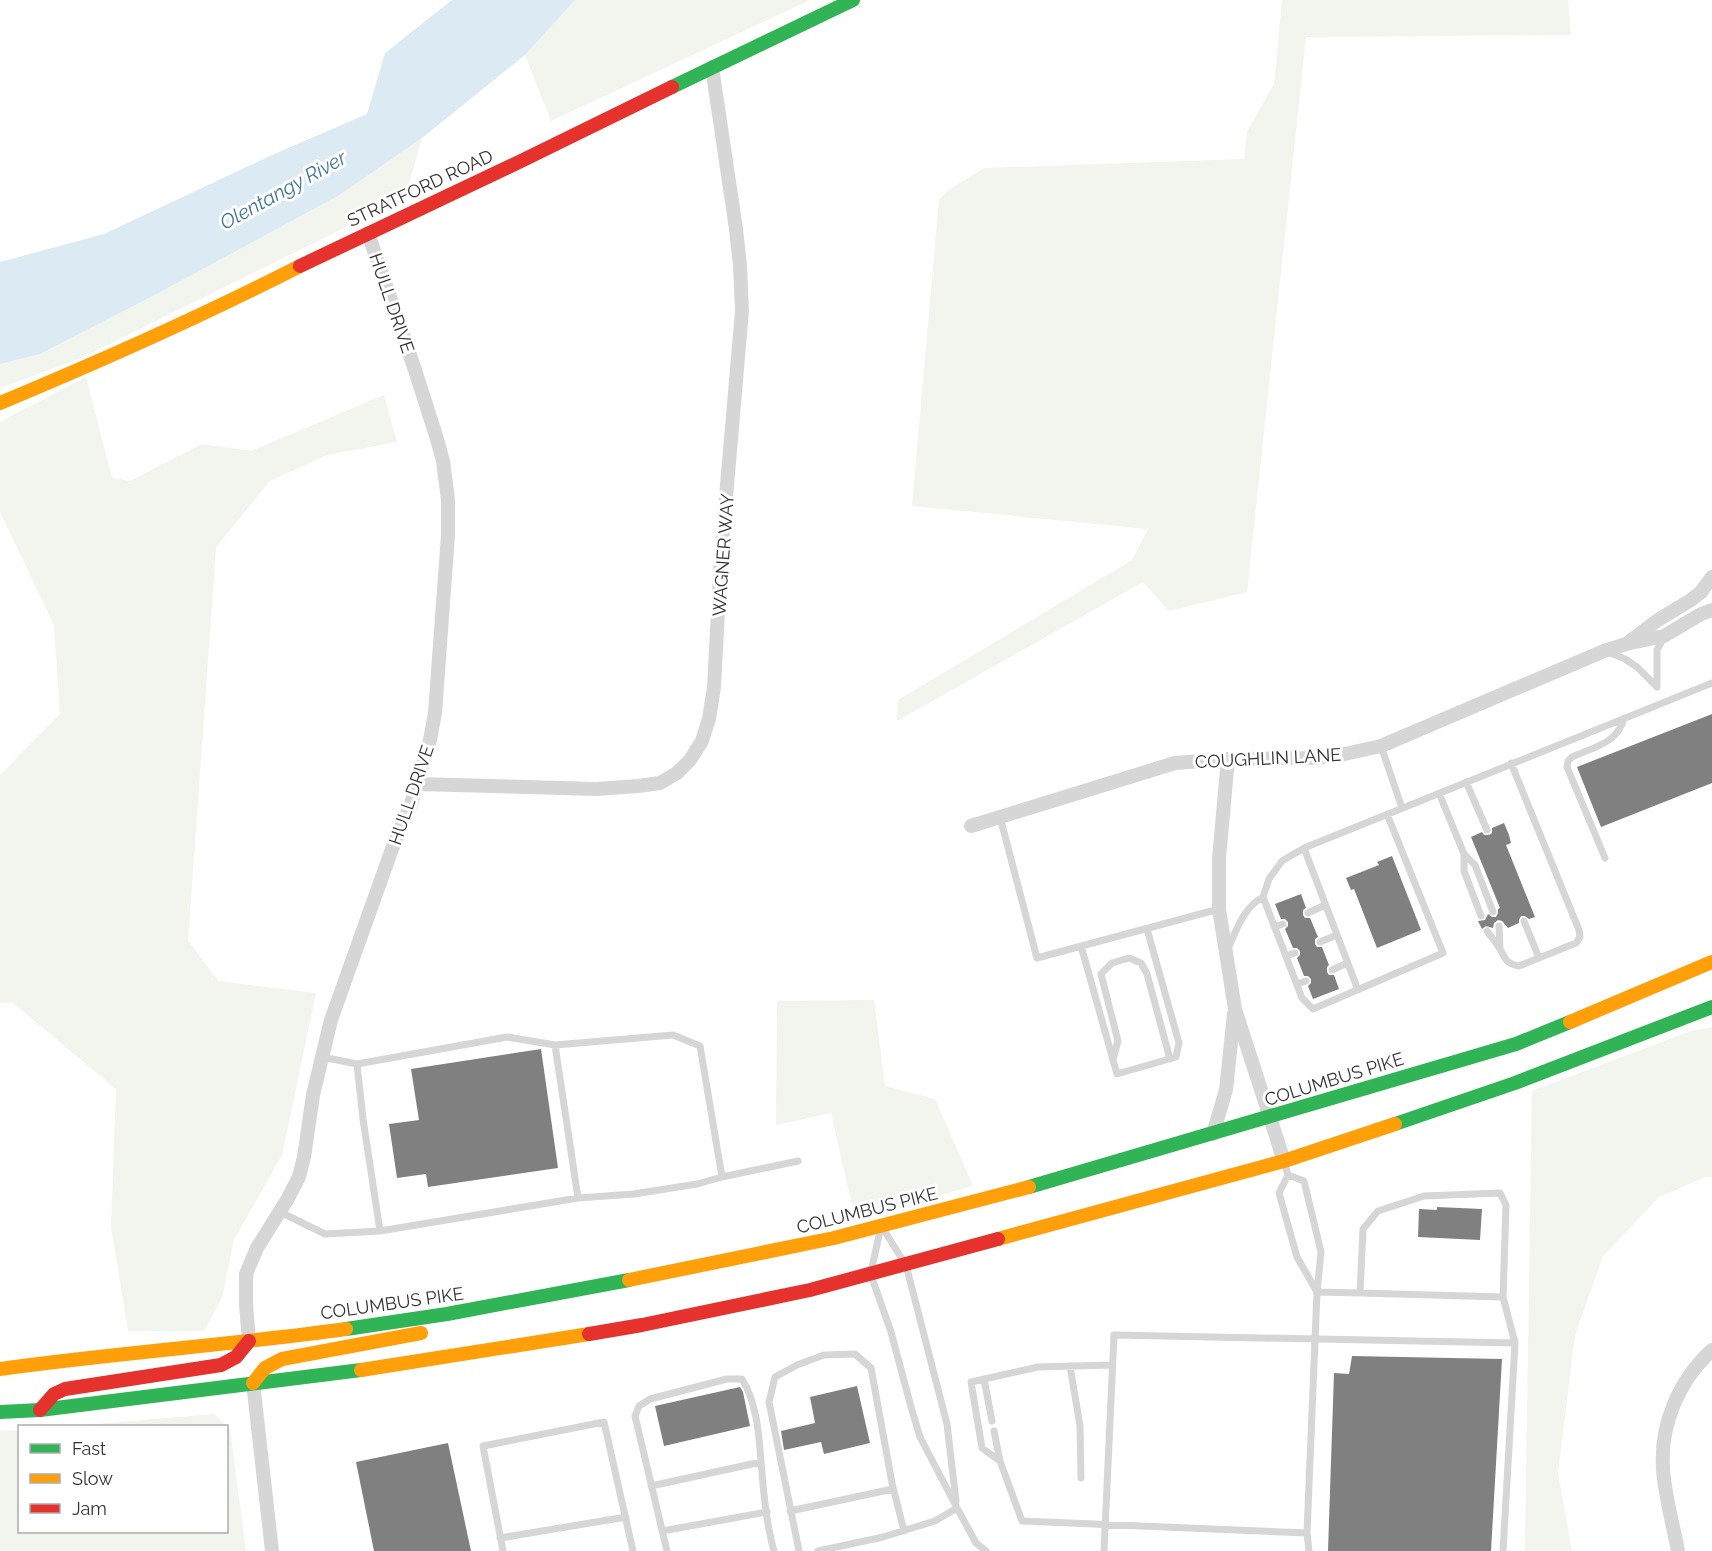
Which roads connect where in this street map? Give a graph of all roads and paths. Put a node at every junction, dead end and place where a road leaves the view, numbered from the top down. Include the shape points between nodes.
1 (853, 0) edge
2 (712, 67) junction
3 (368, 233) junction
4 (0, 403) edge
5 (1712, 577) edge
6 (1712, 610) edge
7 (1664, 636) junction
8 (1626, 644) junction
9 (1604, 651) junction
10 (1712, 682) edge
11 (1624, 718) junction
12 (1381, 746) junction
13 (1228, 759) junction
14 (1511, 763) junction
15 (1466, 782) junction
16 (417, 784) junction
17 (1439, 793) junction
18 (1402, 808) junction
19 (1387, 814) junction
20 (1000, 817) junction
21 (971, 826) dead end
22 (1487, 830) dead end
23 (1304, 848) junction
24 (1464, 854) junction
25 (1605, 858) dead end
26 (1263, 897) junction
27 (1325, 905) junction
28 (1219, 909) junction
29 (1493, 912) dead end
30 (1308, 913) dead end
31 (1481, 916) dead end
32 (1524, 921) dead end
33 (1283, 924) dead end
34 (1499, 926) dead end
35 (1274, 927) junction
36 (1148, 929) junction
37 (1487, 931) dead end
38 (1337, 935) junction
39 (1320, 942) dead end
40 (1081, 946) junction
41 (1500, 948) junction
42 (1295, 953) dead end
43 (1226, 954) junction
44 (1286, 956) junction
45 (1539, 958) junction
46 (1712, 962) edge
47 (1347, 963) junction
48 (1332, 970) dead end
49 (1306, 981) dead end
50 (1297, 984) junction
51 (1358, 990) junction
52 (1712, 1008) edge
53 (1235, 1009) junction
54 (555, 1045) junction
55 (321, 1057) junction
56 (1113, 1059) junction
57 (1170, 1059) junction
58 (357, 1064) junction
59 (1271, 1117) junction
60 (1213, 1134) junction
61 (798, 1161) dead end
62 (1284, 1161) junction
63 (1288, 1175) junction
64 (722, 1177) junction
65 (578, 1198) junction
66 (280, 1212) junction
67 (881, 1226) junction
68 (380, 1232) junction
69 (906, 1265) junction
70 (871, 1274) junction
71 (1317, 1292) junction
72 (1360, 1293) junction
73 (1503, 1297) junction
74 (487, 1307) junction
75 (477, 1321) dead end
76 (432, 1331) dead end
77 (1315, 1339) junction
78 (249, 1341) junction
79 (1515, 1343) junction
80 (1712, 1350) edge
81 (1112, 1365) junction
82 (1070, 1366) junction
83 (0, 1369) edge
84 (984, 1379) junction
85 (253, 1383) junction
86 (40, 1410) junction
87 (0, 1412) edge
88 (992, 1421) dead end
89 (994, 1431) dead end
90 (1000, 1461) junction
91 (761, 1462) junction
92 (1081, 1479) dead end
93 (651, 1486) junction
94 (893, 1489) junction
95 (957, 1508) junction
96 (790, 1511) junction
97 (767, 1512) junction
98 (626, 1517) junction
99 (1104, 1526) junction
100 (662, 1531) junction
101 (904, 1531) junction
102 (1307, 1533) junction
103 (500, 1538) junction
104 (836, 1549) edge
105 (272, 1551) edge
106 (503, 1551) edge
107 (633, 1551) edge
108 (667, 1551) edge
109 (774, 1551) edge
110 (799, 1551) edge
111 (818, 1551) edge
112 (986, 1551) edge
113 (1104, 1551) edge
114 (1309, 1551) edge
115 (1503, 1551) edge
116 (1678, 1551) edge

1 - 2 main road, STRATFORD ROAD
2 - 3 main road, STRATFORD ROAD
2 - 16 street, WAGNER WAY via 736,229 742,311 714,687 702,741 677,773 660,783 596,789
3 - 4 main road, STRATFORD ROAD via 225,304
3 - 16 street, HULL DRIVE via 437,439 448,500 435,713
5 - 8 street, COUGHLIN LANE via 1701,592
6 - 7 street, COUGHLIN LANE
7 - 8 street, COUGHLIN LANE
7 - 9 lane via 1656,650 1658,687 1637,666
8 - 9 street, COUGHLIN LANE
9 - 12 street, COUGHLIN LANE
10 - 11 lane
11 - 14 lane
11 - 25 lane via 1621,730 1610,740 1572,757 1567,767
12 - 13 street, COUGHLIN LANE via 1315,758
12 - 18 lane
13 - 20 street, COUGHLIN LANE via 1175,763
13 - 28 street via 1219,858
14 - 15 lane
14 - 45 lane via 1579,930 1576,943
15 - 17 lane
15 - 22 lane
16 - 55 street, HULL DRIVE
17 - 18 lane
17 - 24 lane
18 - 19 lane
19 - 23 lane
19 - 51 lane via 1443,953
20 - 21 street, COUGHLIN LANE
20 - 40 lane via 1037,958
23 - 26 lane via 1282,861 1269,879
23 - 27 lane
24 - 29 lane via 1475,865
24 - 31 lane via 1464,870
26 - 35 lane
26 - 43 lane via 1244,914
27 - 30 lane
27 - 38 lane
28 - 36 lane
28 - 43 street
32 - 45 lane
33 - 35 lane
34 - 41 lane
35 - 44 lane
36 - 40 lane
36 - 57 lane via 1179,1043 1176,1057
37 - 41 lane
38 - 39 lane
38 - 47 lane
40 - 56 lane
41 - 45 lane via 1511,964 1519,966
42 - 44 lane
43 - 53 street
44 - 50 lane
46 - 59 main road, COLUMBUS PIKE via 1516,1044
47 - 48 lane
47 - 51 lane
49 - 50 lane
50 - 51 lane via 1302,998 1313,1009
52 - 62 main road via 1515,1083
53 - 59 street
53 - 60 street via 1226,1090
54 - 58 lane via 507,1037
54 - 64 lane via 673,1035 700,1046
54 - 65 lane
55 - 58 lane
55 - 66 street, HULL DRIVE via 304,1157
56 - 57 lane via 1117,1074
56 - 57 lane via 1118,1041 1101,974 1112,963 1129,958 1141,963 1147,974
58 - 68 lane
59 - 60 main road, COLUMBUS PIKE
59 - 62 street
60 - 67 main road, COLUMBUS PIKE
61 - 64 lane
62 - 63 lane
62 - 69 main road
63 - 71 lane via 1279,1193 1297,1257
63 - 71 lane via 1304,1181 1321,1252
64 - 65 lane via 634,1194
65 - 68 lane
66 - 68 lane via 325,1234
66 - 78 street, HULL DRIVE via 246,1274
67 - 69 lane
67 - 70 lane
67 - 74 main road, COLUMBUS PIKE
69 - 70 main road
69 - 95 lane via 947,1424
70 - 85 main road via 642,1325 374,1368
70 - 95 lane via 920,1437
71 - 72 lane
71 - 77 lane
72 - 73 lane
72 - 73 lane via 1363,1229 1378,1211 1424,1196 1500,1193 1506,1205
73 - 79 lane
74 - 75 main road
74 - 78 main road, COLUMBUS PIKE
76 - 85 main road via 282,1359 265,1368
77 - 79 lane
77 - 81 lane via 1114,1335
77 - 102 lane
78 - 83 main road, COLUMBUS PIKE
78 - 86 main road via 236,1357 221,1365 65,1389 54,1394
79 - 115 lane
80 - 116 street via 1678,1393 1664,1437 1663,1470
81 - 82 lane
81 - 99 lane
82 - 84 lane via 1038,1367
82 - 92 lane via 1080,1426
84 - 88 lane
84 - 90 lane via 971,1382 982,1448
85 - 86 main road
85 - 105 street
86 - 87 main road
89 - 90 lane
90 - 99 lane via 1022,1521
91 - 93 lane
91 - 93 lane via 750,1392 742,1379 727,1379 650,1399 639,1406 635,1416
91 - 97 lane
93 - 100 lane
94 - 96 lane
94 - 96 lane via 871,1368 855,1354 824,1355 775,1377 769,1402
94 - 101 lane
95 - 101 lane via 935,1521
95 - 112 lane via 976,1543
96 - 110 lane
97 - 100 lane
97 - 109 lane
98 - 103 lane
98 - 103 lane via 604,1422 483,1446
98 - 107 lane
99 - 102 lane
99 - 113 lane
100 - 108 lane
101 - 104 lane
102 - 114 lane
103 - 106 lane
104 - 111 lane

